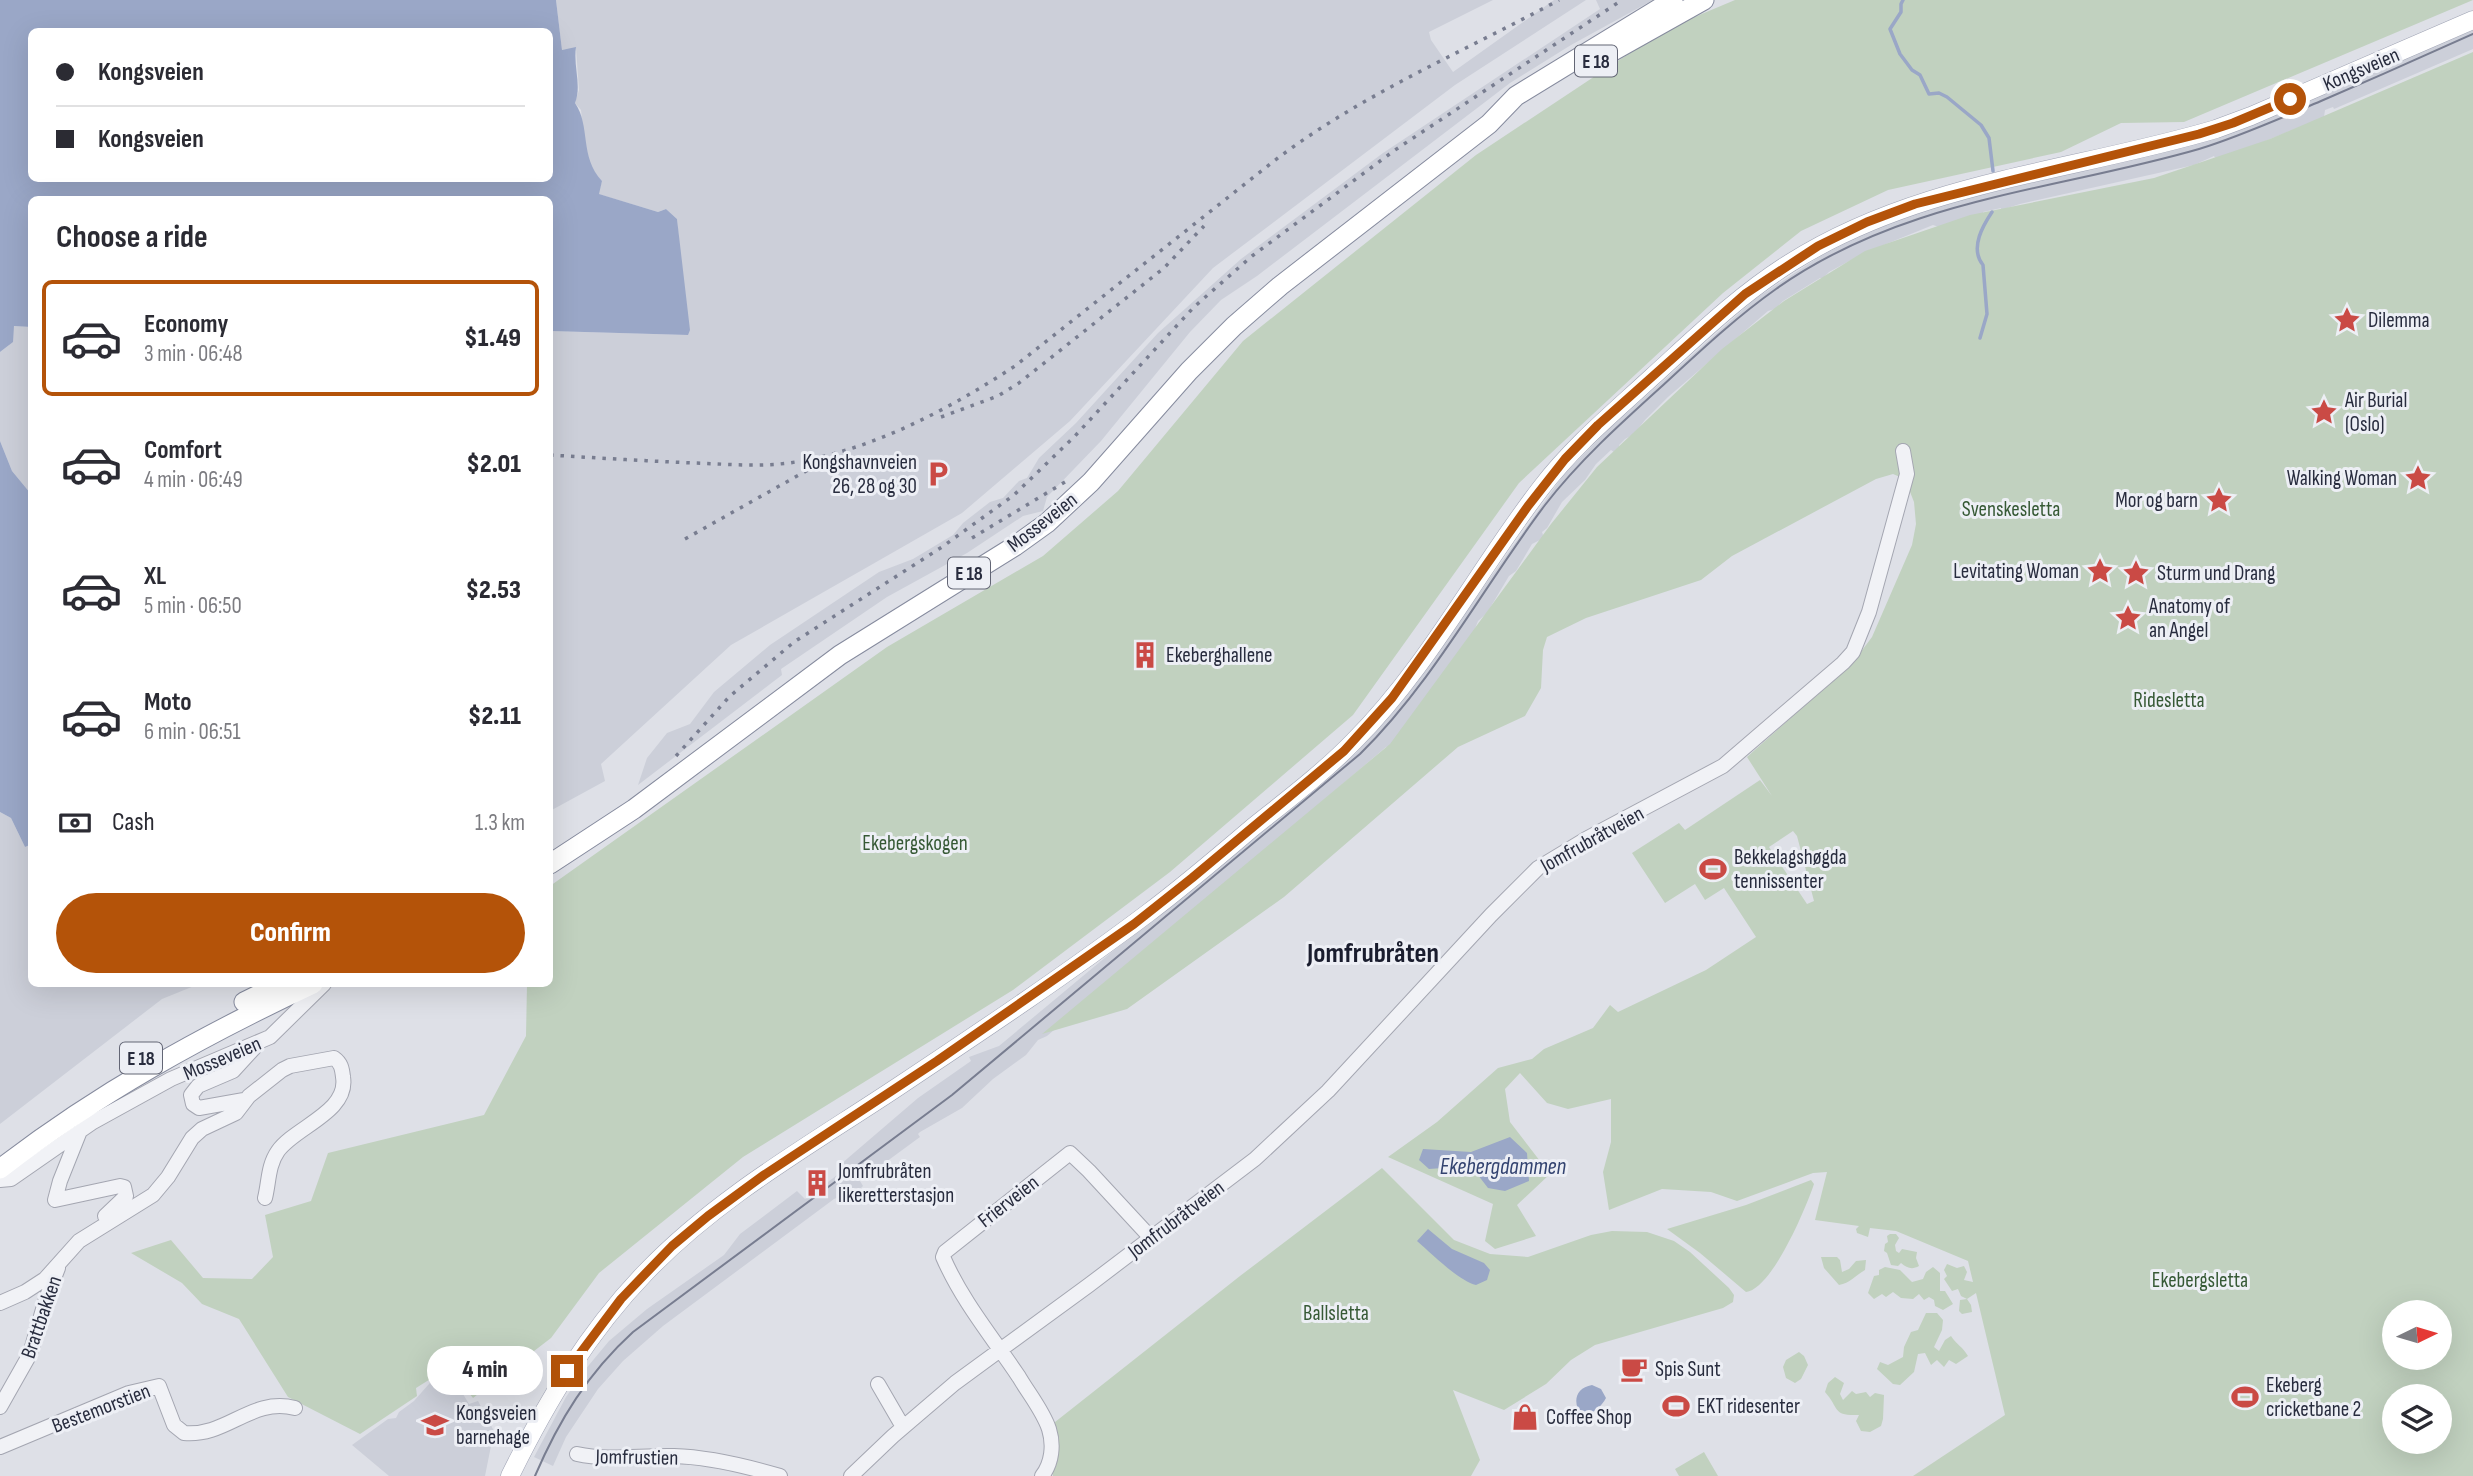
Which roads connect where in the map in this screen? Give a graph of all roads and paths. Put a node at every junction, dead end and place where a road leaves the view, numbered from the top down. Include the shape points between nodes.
1 (1673, 0) edge
2 (1704, 0) edge
3 (2473, 20) edge
4 (1489, 124) junction
5 (1903, 451) dead end
6 (553, 862) edge
7 (275, 987) edge
8 (307, 987) edge
9 (321, 987) edge
10 (258, 1043) junction
11 (244, 1100) junction
12 (80, 1131) junction
13 (0, 1152) edge
14 (4, 1176) edge
15 (265, 1198) dead end
16 (1151, 1238) junction
17 (79, 1241) junction
18 (60, 1264) junction
19 (0, 1303) edge
20 (1001, 1350) junction
21 (878, 1384) dead end
22 (0, 1407) edge
23 (295, 1408) dead end
24 (903, 1427) junction
25 (0, 1447) edge
26 (577, 1454) dead end
27 (510, 1476) edge
28 (780, 1476) edge
29 (851, 1476) edge
30 (1042, 1476) edge

1 - 4 highway, Mosseveien / E 18 via 1516,96
2 - 4 highway, Mosseveien / E 18
3 - 27 main road, Kongsveien via 2216,129 1897,210 1818,246 1745,294 1565,459 1392,698 1331,763 1134,924 734,1196 665,1253 621,1299 579,1354
4 - 6 highway, Mosseveien / E 18 via 1234,326 1091,482 1046,523 840,656 634,809
5 - 16 street, Jomfrubråtveien via 1907,474 1869,612 1853,652 1843,663 1737,757 1538,868 1310,1110 1255,1159
7 - 13 highway, Mosseveien / E 18 via 126,1067
8 - 14 highway, Mosseveien / E 18 via 134,1077 39,1139
9 - 10 street, Mosseveien via 278,1031
10 - 11 street via 233,1071 198,1086 191,1095 199,1108
10 - 12 street, Mosseveien via 171,1079
11 - 15 street via 290,1066 334,1058 341,1066 344,1082 340,1096 281,1147 271,1164
11 - 17 street via 236,1112 212,1122 192,1138 153,1195
12 - 14 street, Mosseveien
12 - 17 street via 55,1200 120,1186 126,1196
16 - 20 street, Jomfrubråtveien
16 - 20 street, Frierveien via 1070,1153 943,1257
17 - 18 street
18 - 19 street via 25,1292
18 - 22 street, Brattbakken via 30,1354
20 - 24 street, Jomfrubråtveien
20 - 30 street via 1048,1427 1051,1455
21 - 24 street
23 - 25 street, Bestemorstien via 266,1406 212,1429 184,1433 174,1425 159,1386 129,1393
24 - 29 street, Jomfrubråtveien
26 - 28 street, Jomfrustien via 696,1458

